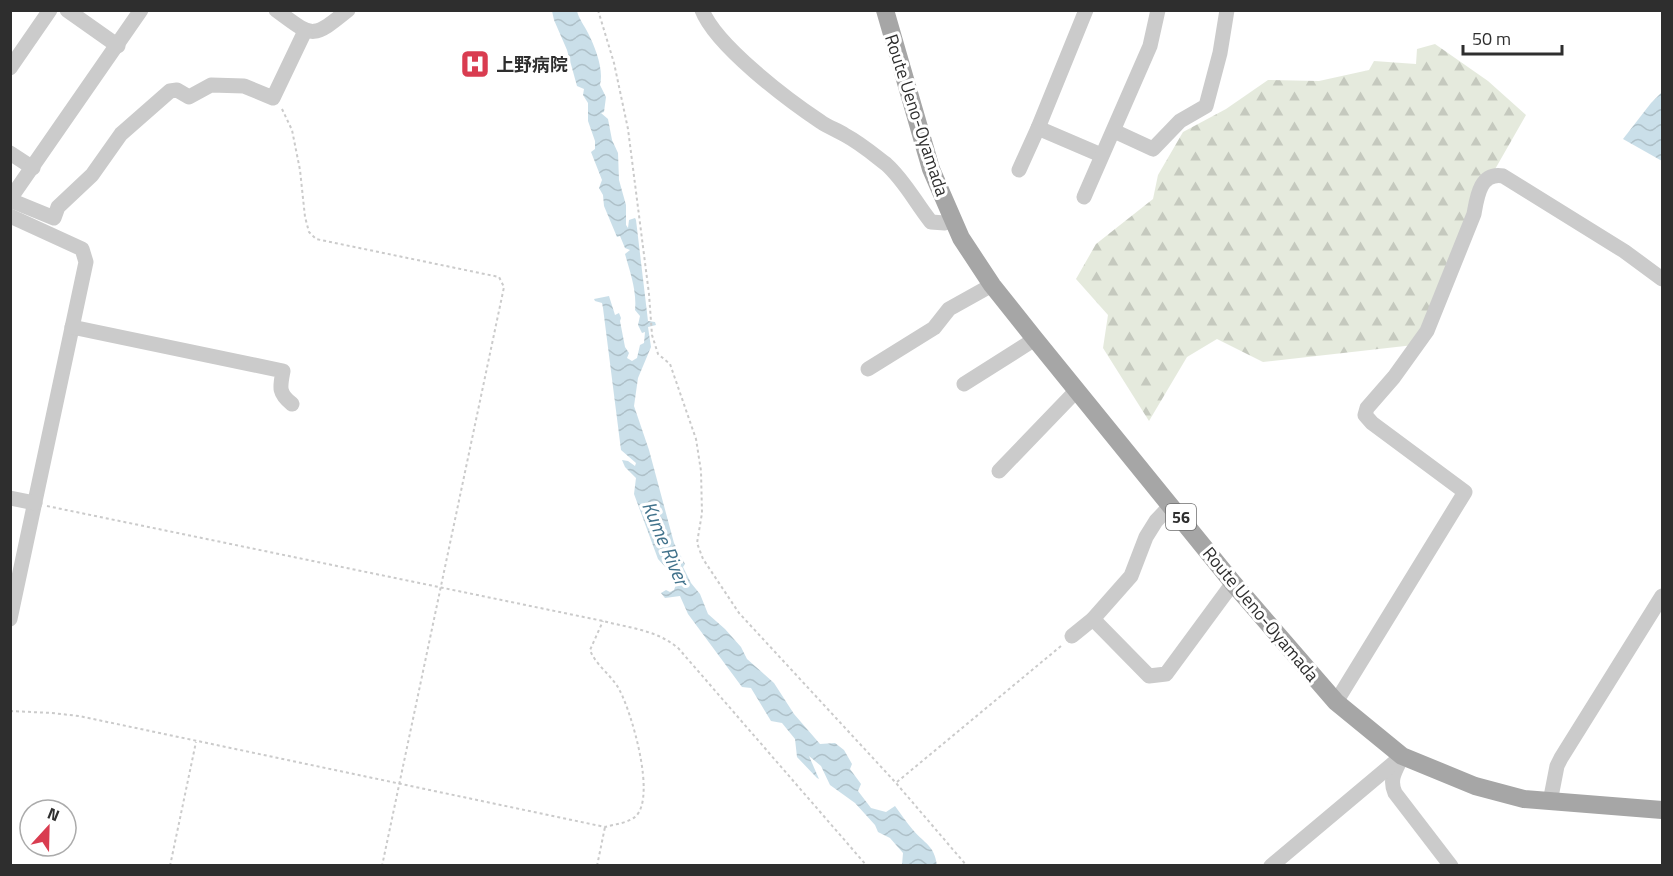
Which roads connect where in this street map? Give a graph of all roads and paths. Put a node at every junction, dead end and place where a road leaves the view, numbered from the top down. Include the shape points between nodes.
1 (50, 10) edge
2 (67, 10) edge
3 (141, 10) edge
4 (276, 10) edge
5 (348, 10) edge
6 (598, 10) edge
7 (702, 10) edge
8 (885, 10) edge
9 (1086, 10) edge
10 (1158, 10) edge
11 (1227, 10) edge
12 (305, 31) junction
13 (118, 46) junction
14 (10, 68) edge
15 (273, 99) junction
16 (1038, 128) junction
17 (1114, 131) junction
18 (10, 153) edge
19 (1101, 155) junction
20 (33, 168) junction
21 (1019, 170) dead end
22 (1084, 197) dead end
23 (11, 206) edge
24 (952, 218) junction
25 (1662, 279) edge
26 (992, 285) junction
27 (72, 327) junction
28 (1035, 339) junction
29 (868, 369) dead end
30 (964, 384) dead end
31 (1077, 390) junction
32 (292, 404) dead end
33 (999, 471) dead end
34 (10, 498) edge
35 (35, 503) junction
36 (1171, 505) junction
37 (1233, 583) junction
38 (440, 586) junction
39 (1662, 596) edge
40 (10, 619) edge
41 (1092, 619) junction
42 (603, 621) junction
43 (1072, 636) joint
44 (1336, 702) junction
45 (10, 711) edge
46 (196, 742) junction
47 (1402, 756) junction
48 (400, 783) junction
49 (896, 783) junction
50 (1550, 801) junction
51 (1662, 810) edge
52 (605, 827) junction
53 (170, 866) edge
54 (382, 866) edge
55 (597, 866) edge
56 (867, 866) edge
57 (967, 866) edge
58 (1271, 866) edge
59 (1451, 866) edge

1 - 14 street
2 - 13 street
3 - 13 street
4 - 12 street
5 - 12 street via 318,32
6 - 49 path via 628,129 652,335 658,354 670,364 696,439 702,492 697,543 703,559 739,613
7 - 24 street via 727,46 762,77 903,180 931,222 945,223
8 - 24 main road, Route Ueno-Oyamada / 56 via 931,169
9 - 16 street
10 - 17 street via 1150,46
11 - 17 street via 1206,106 1180,121 1153,149
12 - 15 street
13 - 20 street
15 - 23 street via 244,86 211,85 189,96 170,91 121,134 92,175 58,207 54,218
15 - 38 path via 284,111 292,130 305,217 309,232 316,238 499,277 504,286
16 - 19 street
16 - 21 street
17 - 19 street
18 - 20 street
19 - 22 street
20 - 23 street
23 - 27 street via 82,249 86,262
24 - 26 main road, Route Ueno-Oyamada / 56
25 - 44 street via 1503,176 1489,177 1484,182 1428,331 1365,415 1465,492
26 - 28 main road, Route Ueno-Oyamada / 56
26 - 29 street via 949,309 934,328
27 - 32 street via 283,371 280,388
27 - 35 street
28 - 30 street
28 - 31 main road, Route Ueno-Oyamada / 56
31 - 33 street
31 - 36 main road, Route Ueno-Oyamada / 56
34 - 35 street
35 - 38 path
35 - 40 street
36 - 37 main road, Route Ueno-Oyamada / 56
36 - 41 street via 1146,537 1131,576
37 - 41 street via 1166,674 1149,676
37 - 44 main road, Route Ueno-Oyamada / 56
38 - 42 path
38 - 48 path
39 - 50 street via 1561,758
41 - 43 street
42 - 52 path via 590,650 621,692 641,755 644,798 636,816
42 - 56 path via 656,634 679,649
43 - 49 path
44 - 47 main road, Route Ueno-Oyamada / 56
45 - 46 path via 79,716
46 - 48 path
46 - 53 path
47 - 50 main road, Route Ueno-Oyamada / 56 via 1502,795
47 - 58 street
47 - 59 street via 1391,785
48 - 52 path
48 - 54 path
49 - 57 path
50 - 51 main road, Route Ueno-Oyamada / 56
52 - 55 path

